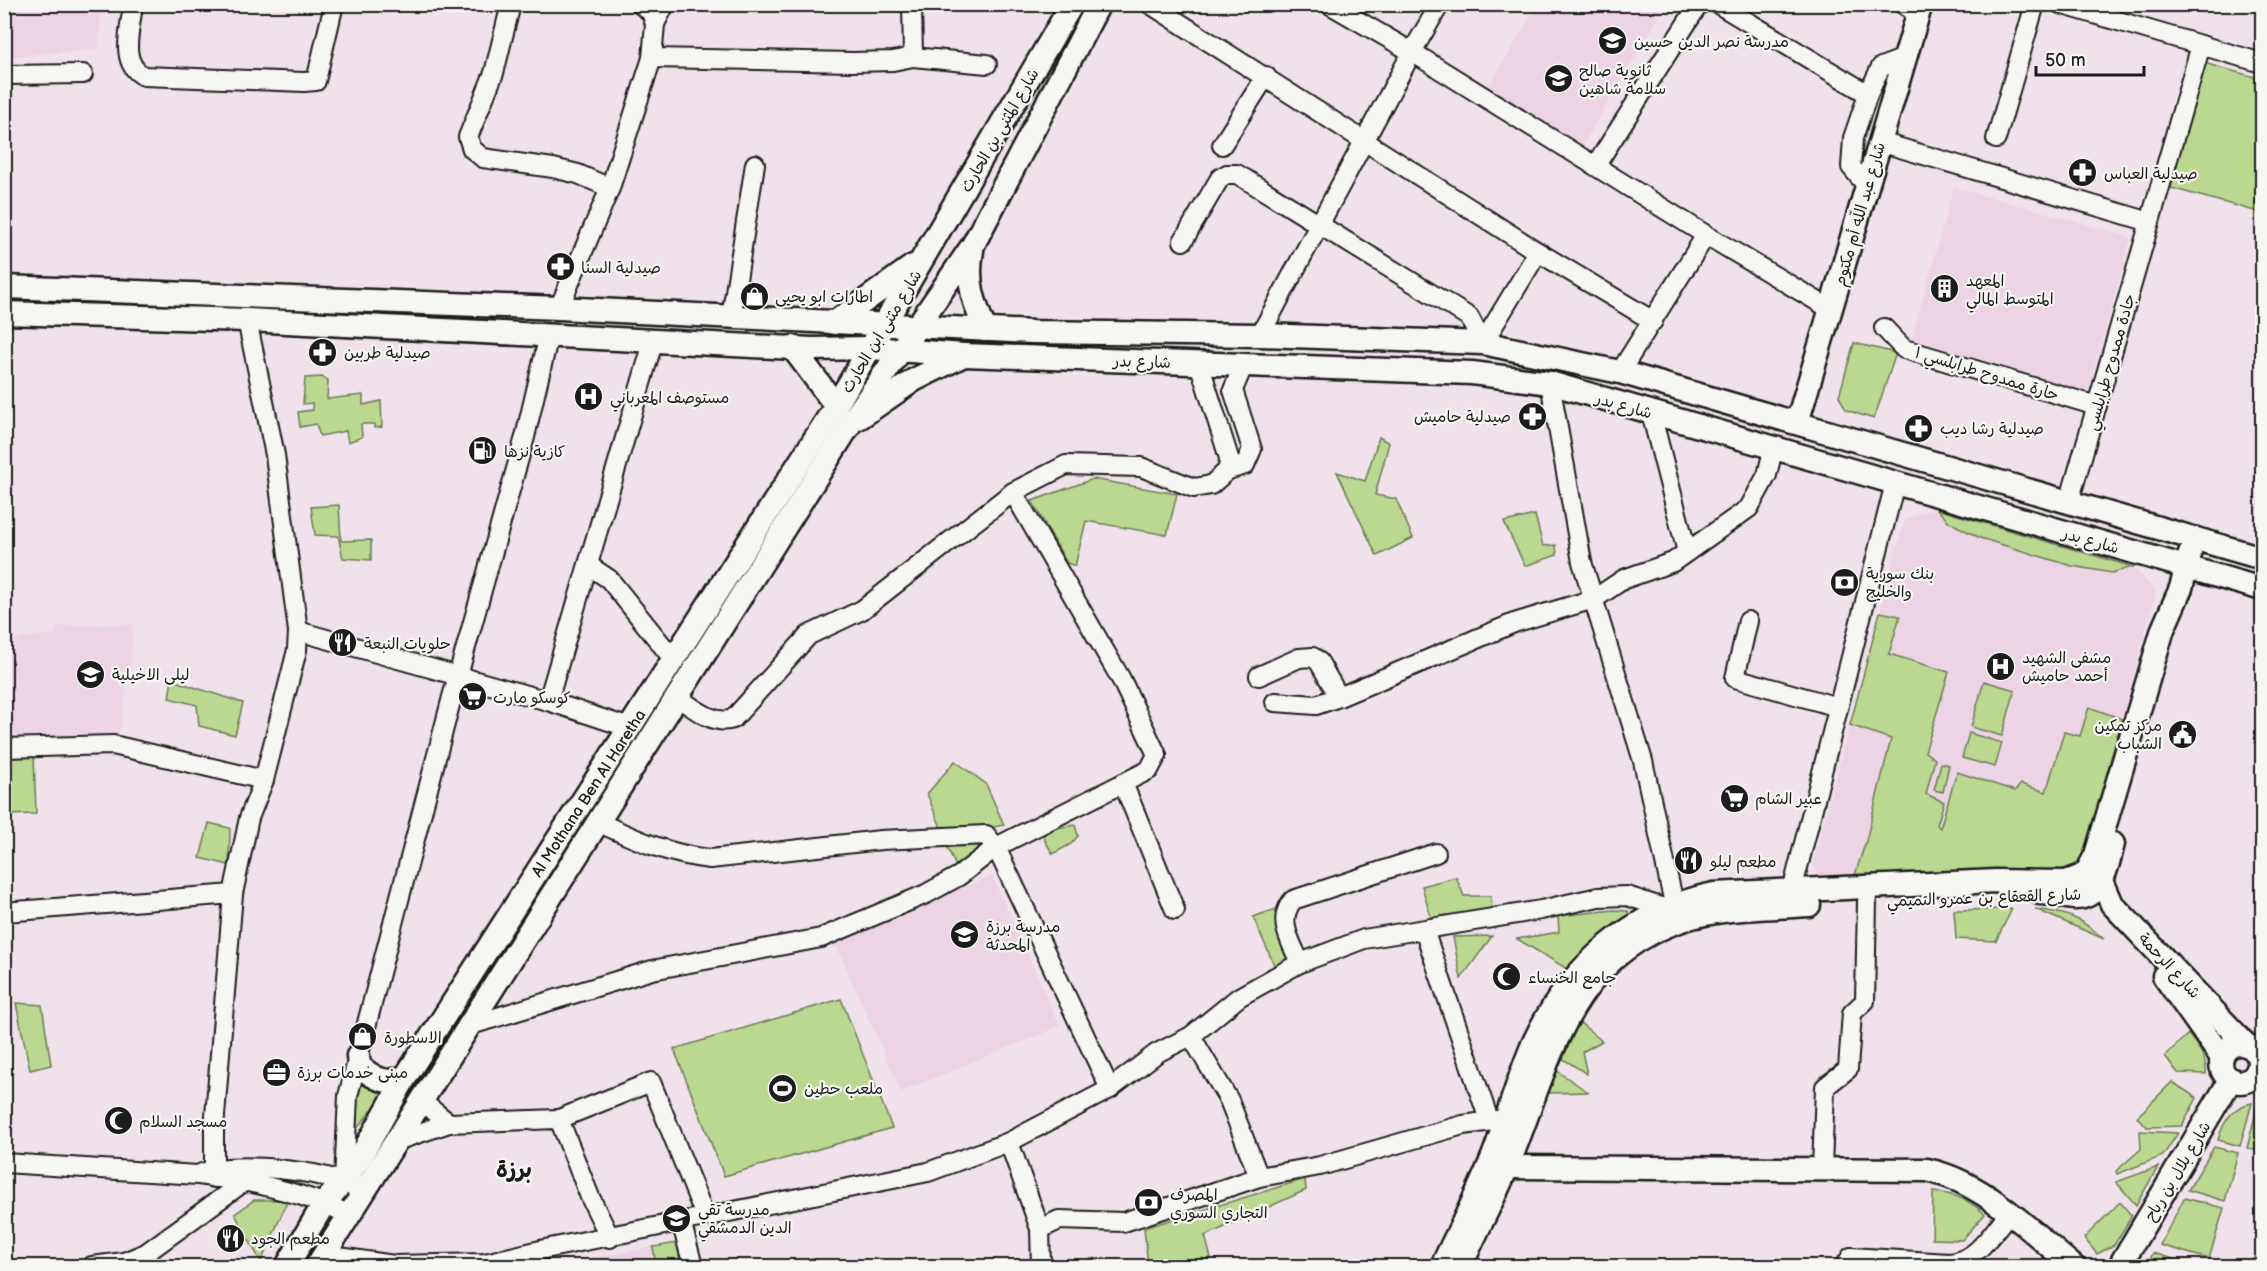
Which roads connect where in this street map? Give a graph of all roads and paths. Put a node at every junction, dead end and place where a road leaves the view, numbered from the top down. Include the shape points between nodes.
1 (133, 4) edge
2 (334, 4) edge
3 (511, 4) edge
4 (640, 4) edge
5 (665, 4) edge
6 (912, 4) edge
7 (1072, 4) edge
8 (1099, 4) edge
9 (1150, 4) edge
10 (1329, 4) edge
11 (1440, 4) edge
12 (1699, 4) edge
13 (1718, 4) edge
14 (2035, 4) edge
15 (2060, 4) edge
16 (1914, 8) edge
17 (655, 24) junction
18 (2201, 45) junction
19 (1412, 52) junction
20 (2261, 56) edge
21 (913, 57) junction
22 (652, 58) junction
23 (1905, 58) junction
24 (987, 64) dead end
25 (83, 74) dead end
26 (4, 75) edge
27 (1266, 76) junction
28 (1868, 94) junction
29 (1996, 139) dead end
30 (1363, 140) junction
31 (1880, 142) junction
32 (1222, 145) dead end
33 (755, 164) dead end
34 (1596, 165) junction
35 (1867, 186) junction
36 (610, 188) junction
37 (2150, 222) junction
38 (1319, 226) junction
39 (1706, 236) junction
40 (1183, 241) dead end
41 (973, 245) junction
42 (1538, 252) junction
43 (926, 256) junction
44 (14, 288) edge
45 (559, 308) junction
46 (1832, 310) junction
47 (14, 313) edge
48 (730, 318) junction
49 (247, 320) junction
50 (1653, 321) junction
51 (834, 323) junction
52 (883, 325) junction
53 (918, 327) junction
54 (1884, 328) dead end
55 (985, 330) junction
56 (1032, 332) junction
57 (549, 335) junction
58 (1260, 335) junction
59 (654, 339) junction
60 (1483, 343) junction
61 (792, 347) junction
62 (871, 348) junction
63 (900, 350) junction
64 (964, 355) junction
65 (1030, 356) junction
66 (1199, 363) junction
67 (1244, 364) junction
68 (1620, 372) junction
69 (1550, 383) junction
70 (2097, 406) junction
71 (1651, 413) junction
72 (843, 415) junction
73 (1797, 423) junction
74 (1773, 450) junction
75 (1228, 470) junction
76 (1894, 483) junction
77 (1013, 492) junction
78 (2069, 502) junction
79 (2195, 538) junction
80 (1687, 552) junction
81 (2262, 558) edge
82 (588, 565) junction
83 (2184, 578) junction
84 (2262, 589) edge
85 (1594, 599) junction
86 (1748, 621) dead end
87 (298, 632) junction
88 (674, 660) junction
89 (458, 675) junction
90 (1258, 676) dead end
91 (677, 697) junction
92 (1340, 697) junction
93 (548, 701) junction
94 (1275, 702) dead end
95 (1838, 707) junction
96 (630, 728) junction
97 (4, 748) edge
98 (264, 780) junction
99 (1123, 783) junction
100 (597, 822) junction
101 (996, 847) junction
102 (1436, 854) dead end
103 (2085, 882) junction
104 (1792, 891) junction
105 (233, 894) junction
106 (1867, 901) junction
107 (1669, 906) junction
108 (1175, 910) dead end
109 (4, 912) edge
110 (1424, 930) junction
111 (1300, 963) junction
112 (468, 1026) junction
113 (1191, 1036) junction
114 (2255, 1051) edge
115 (358, 1056) junction
116 (2222, 1058) junction
117 (406, 1076) junction
118 (2248, 1080) edge
119 (1110, 1089) junction
120 (421, 1101) junction
121 (559, 1119) junction
122 (1498, 1120) junction
123 (449, 1122) junction
124 (396, 1141) junction
125 (1009, 1142) junction
126 (1500, 1162) junction
127 (4, 1163) edge
128 (1822, 1168) junction
129 (208, 1174) junction
130 (1259, 1177) junction
131 (245, 1181) junction
132 (353, 1187) junction
133 (325, 1202) junction
134 (2008, 1213) junction
135 (349, 1215) junction
136 (705, 1216) junction
137 (681, 1221) junction
138 (1040, 1229) junction
139 (610, 1238) junction
140 (321, 1261) edge
141 (486, 1265) edge
142 (2120, 1265) edge
143 (92, 1266) edge
144 (287, 1266) edge
145 (693, 1266) edge
146 (1041, 1266) edge
147 (1442, 1266) edge
148 (1461, 1266) edge
149 (1845, 1266) edge
150 (2073, 1266) edge

1 - 2 street via 128,58 144,76 304,82 316,81
3 - 36 street via 491,81 468,137 471,150 483,158 578,174
4 - 17 street via 651,12
5 - 17 street
6 - 21 street
7 - 43 main road, شارع المثنى بن الحارث
8 - 41 main road, شارع المثنى بن الحارث
9 - 27 street
10 - 19 street
11 - 19 street
12 - 34 street
13 - 28 street
14 - 29 street
15 - 18 street
16 - 23 main road, شارع عبد اللّه أم مكتوم
17 - 22 street
18 - 20 street
18 - 37 street, جادة ممدوح طرابلسي
19 - 30 street
19 - 34 street
21 - 22 street via 853,62
21 - 24 street
22 - 36 street
23 - 28 street via 1881,67
23 - 31 main road, شارع عبد اللّه أم مكتوم
25 - 26 street
27 - 30 street
27 - 32 street
28 - 35 street via 1853,138 1851,167
30 - 38 street
30 - 42 street
31 - 35 main road, شارع عبد اللّه أم مكتوم
31 - 37 street
33 - 48 street
34 - 39 street
35 - 46 main road, شارع عبد اللّه أم مكتوم
36 - 45 street
37 - 70 street, جادة ممدوح طرابلسي
38 - 40 street via 1237,174 1227,174 1220,178
38 - 58 street
38 - 60 street via 1469,316
39 - 46 street
39 - 50 street
41 - 53 main road, شارع المثنى بن الحارث
41 - 55 main road via 971,297
42 - 50 street
42 - 60 street
43 - 51 main road
43 - 52 main road, شارع مثنى ابن الحارث
44 - 45 main road, شارع بدر
44 - 47 main road
45 - 48 main road, شارع بدر
45 - 57 main road
46 - 73 main road, شارع عبد اللّه أم مكتوم
47 - 49 main road, شارع بدر
48 - 51 main road, شارع بدر
49 - 57 main road, شارع بدر
49 - 87 street via 275,455
50 - 68 street
51 - 52 main road, شارع بدر
52 - 53 main road, شارع بدر
52 - 62 main road, شارع مثنى ابن الحارث
53 - 55 main road, شارع بدر
53 - 63 main road, شارع المثنى بن الحارث
54 - 70 street, حارة ممدوح طرابلسي ١ via 1904,349
55 - 56 main road, شارع بدر
56 - 58 main road, شارع بدر
56 - 65 main road
57 - 59 main road, شارع بدر
57 - 89 street via 525,437
58 - 60 main road, شارع بدر
59 - 61 main road, شارع بدر
59 - 82 street
60 - 68 main road, شارع بدر
61 - 62 main road, شارع بدر
61 - 72 main road
62 - 63 main road, شارع بدر
62 - 72 main road, شارع مثنى ابن الحارث
63 - 64 main road, شارع بدر
63 - 72 main road, شارع المثنى بن الحارث
64 - 65 main road, شارع بدر
64 - 72 main road
65 - 66 main road, شارع بدر
66 - 67 main road, شارع بدر
66 - 75 street via 1229,458
67 - 69 main road, شارع بدر via 1472,373
67 - 75 street via 1233,390 1252,449 1245,465
68 - 73 main road, شارع بدر
69 - 71 main road, شارع بدر
69 - 85 street via 1582,562
70 - 78 street, جادة ممدوح طرابلسي
71 - 74 main road, شارع بدر
71 - 80 street
72 - 88 main road, Al Mothana Ben Al Haretha
72 - 91 main road
73 - 78 main road, شارع بدر
74 - 76 main road, شارع بدر
74 - 80 street via 1767,475 1749,508
75 - 77 street via 1211,485 1194,488 1141,467 1066,465
76 - 83 main road, شارع بدر
76 - 95 street
77 - 91 street via 862,610 809,635 733,719 714,719
77 - 99 street via 1121,679 1157,755 1149,770
78 - 79 main road, شارع بدر
79 - 81 main road, شارع بدر
79 - 83 main road, شارع القعقاع بن عمرو التميمي
80 - 85 street via 1661,568 1624,579
82 - 88 street via 609,579
82 - 93 street
83 - 84 main road, شارع بدر
83 - 103 main road, شارع القعقاع بن عمرو التميمي via 2169,612
85 - 92 street via 1514,623
85 - 107 street via 1643,760
86 - 95 street via 1735,678
87 - 89 street
87 - 98 street via 297,650
88 - 96 main road, Al Mothana Ben Al Haretha
89 - 93 street
89 - 115 street
90 - 92 street via 1299,658 1313,657 1320,662
91 - 100 main road
92 - 94 street via 1316,705
93 - 96 street
95 - 104 street
96 - 117 main road, Al Mothana Ben Al Haretha
97 - 98 street via 113,745
98 - 105 street via 249,819
99 - 101 street
99 - 108 street
100 - 101 street via 686,857 710,859 881,840 986,835
100 - 112 main road
101 - 112 street via 926,894 821,938 652,970
101 - 119 street
102 - 111 street via 1293,900 1284,910 1284,921
103 - 104 main road, شارع القعقاع بن عمرو التميمي
103 - 106 main road, شارع القعقاع بن عمرو التميمي via 2037,892
103 - 114 main road, شارع الرحمة via 2112,904
103 - 116 main road, شارع الرحمة via 2113,924 2162,972
104 - 107 main road, شارع القعقاع بن عمرو التميمي via 1714,894
105 - 109 street
105 - 129 street
106 - 126 main road, شارع القعقاع بن عمرو التميمي via 1696,916 1658,931 1621,955 1589,985 1563,1022
106 - 128 street via 1865,998 1851,1015 1848,1069 1825,1087
107 - 110 street via 1627,896 1598,897
107 - 122 main road, شارع القعقاع بن عمرو التميمي via 1618,937 1566,988 1533,1044
110 - 111 street via 1364,939
110 - 122 street
111 - 113 street via 1239,997
112 - 120 main road
113 - 119 street via 1158,1053
113 - 130 street via 1229,1100
114 - 116 main road via 2234,1045
114 - 118 main road via 2258,1067
115 - 117 main road via 359,1066 377,1080 397,1081
115 - 132 street via 348,1096
116 - 118 main road via 2224,1073
117 - 132 main road, Al Mothana Ben Al Haretha
118 - 142 main road, شارع بلال بن رباح
119 - 125 street
120 - 123 street
120 - 124 main road
121 - 123 street
121 - 136 street via 651,1082
121 - 139 street
122 - 126 main road, شارع القعقاع بن عمرو التميمي
122 - 130 street via 1463,1125 1320,1166
123 - 124 street
124 - 132 main road
125 - 136 street via 927,1172
125 - 138 street
126 - 128 main road
126 - 147 main road
126 - 148 main road
127 - 129 street
128 - 134 main road via 1930,1171 1967,1184
129 - 131 street
129 - 132 street via 232,1166 327,1176
130 - 138 street via 1124,1222 1059,1220
131 - 133 street
131 - 143 street via 146,1253 124,1262
132 - 133 main road
132 - 135 main road
133 - 135 street
133 - 144 main road
134 - 149 street via 1976,1252 1963,1260 1949,1263 1851,1257
134 - 150 main road
135 - 140 main road
136 - 137 street
137 - 139 street
137 - 145 street
138 - 146 street
139 - 141 street via 545,1249
140 - 141 street

